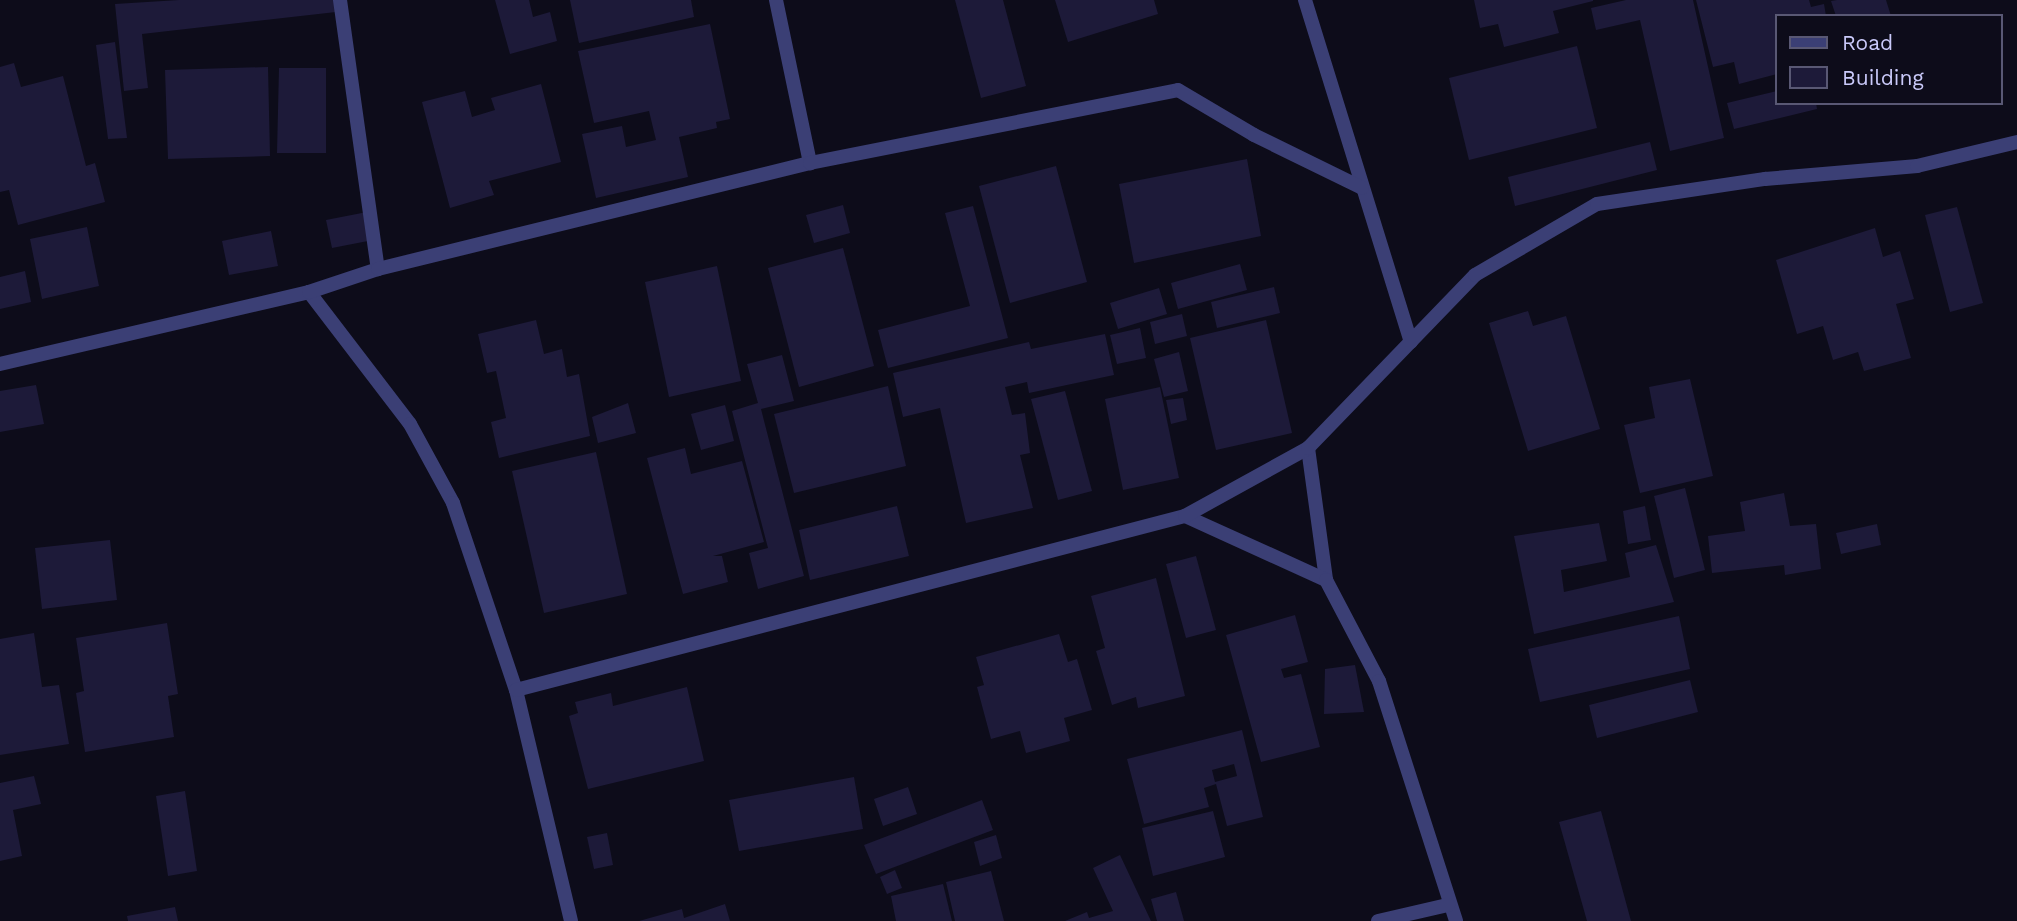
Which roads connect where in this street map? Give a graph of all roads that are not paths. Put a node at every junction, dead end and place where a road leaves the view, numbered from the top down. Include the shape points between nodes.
1 (340, 0) edge
2 (776, 0) edge
3 (1305, 0) edge
4 (2017, 142) edge
5 (810, 163) junction
6 (1362, 188) junction
7 (378, 269) junction
8 (309, 292) junction
9 (1411, 342) junction
10 (0, 364) edge
11 (1308, 448) junction
12 (1185, 516) junction
13 (1326, 580) junction
14 (516, 690) junction
15 (1448, 905) junction
16 (571, 921) edge
17 (1378, 921) edge
18 (1456, 921) edge

1 - 7 street
2 - 5 street
3 - 6 street
4 - 9 street via 1917,166 1765,180 1597,204 1475,275
5 - 6 street via 1178,90 1254,135
5 - 7 street
6 - 9 street
7 - 8 street
8 - 10 street
8 - 14 street via 410,424 453,503
9 - 11 street
11 - 12 street
11 - 13 street
12 - 13 street
12 - 14 street
13 - 15 street via 1378,681
14 - 16 street
15 - 17 street
15 - 18 street

